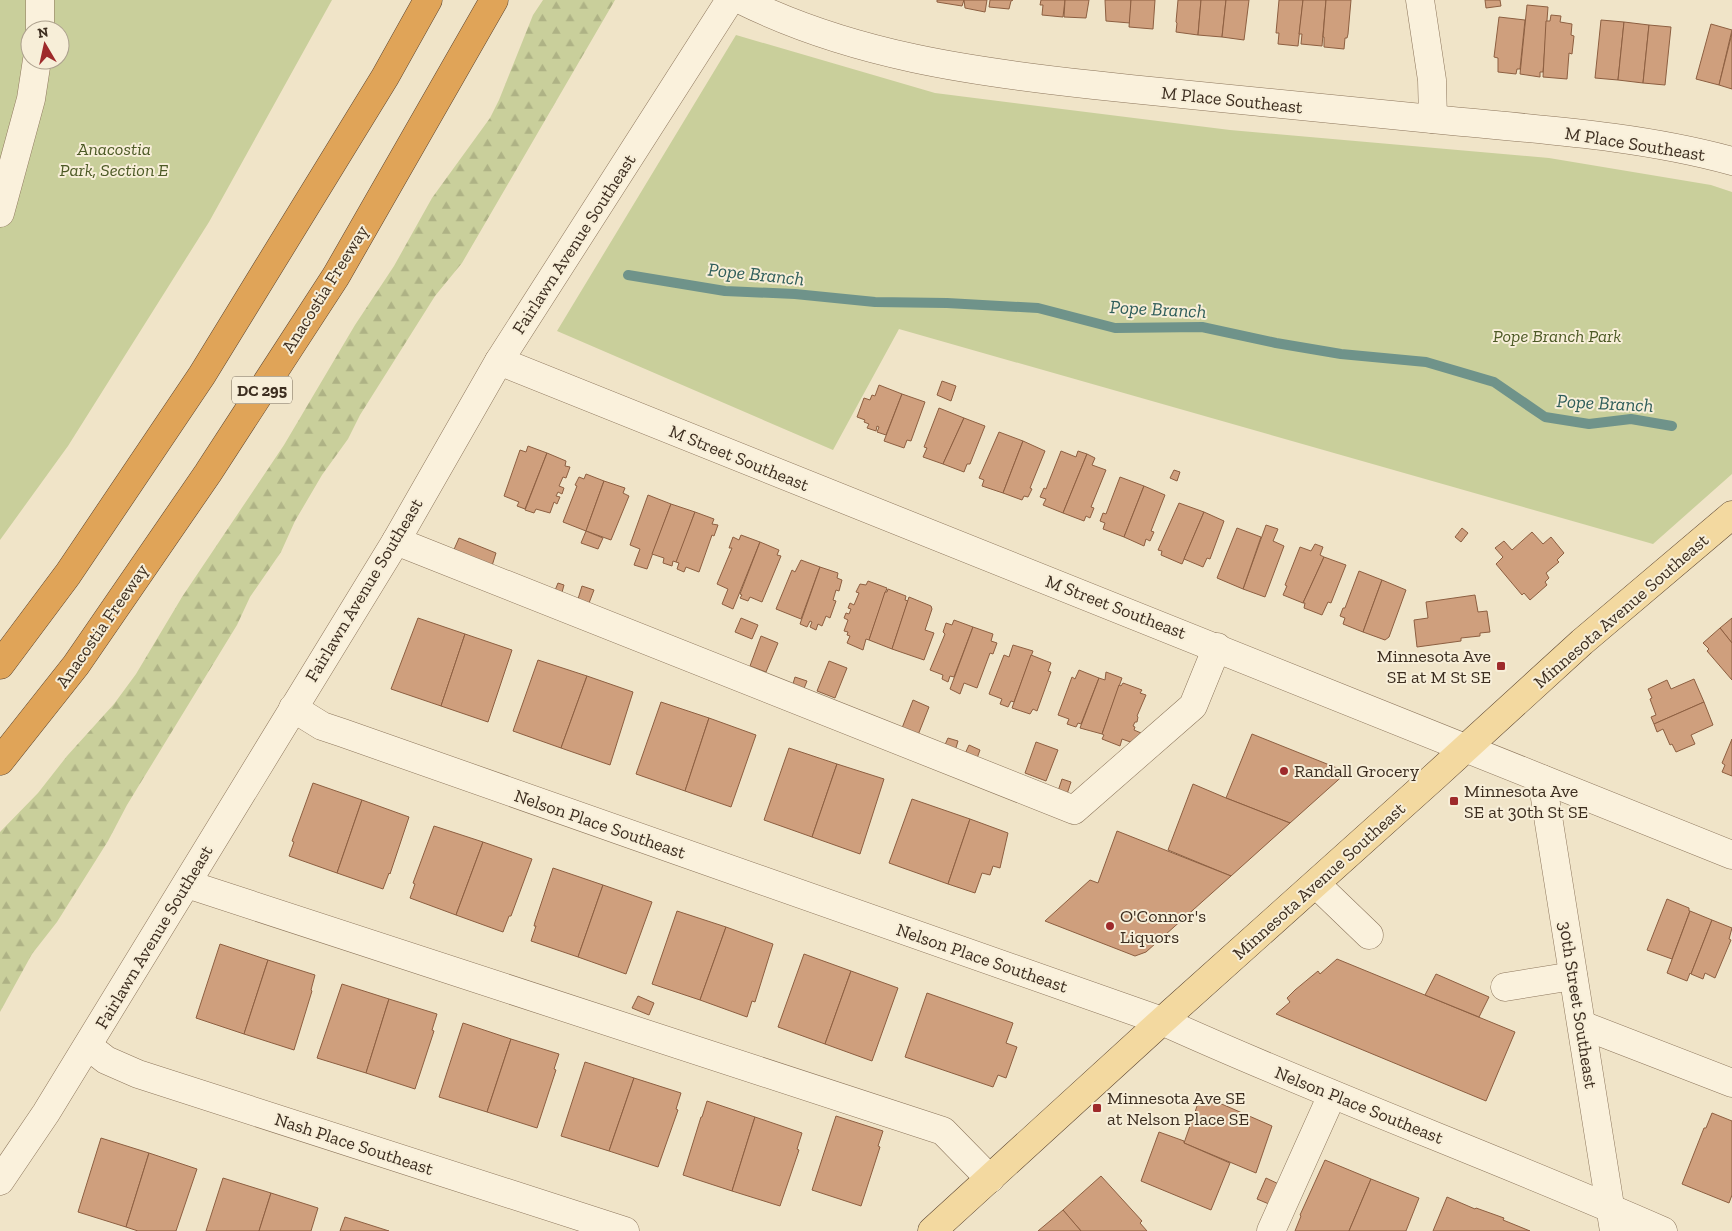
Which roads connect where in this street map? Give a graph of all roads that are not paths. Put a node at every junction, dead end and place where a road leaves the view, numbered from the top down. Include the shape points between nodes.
1 (40, 0) edge
2 (428, 0) edge
3 (494, 0) edge
4 (730, 0) edge
5 (741, 0) edge
6 (1420, 0) edge
7 (40, 20) edge
8 (35, 70) edge
9 (1433, 119) junction
10 (1732, 161) edge
11 (0, 214) edge
12 (499, 361) junction
13 (1732, 515) edge
14 (396, 541) junction
15 (1217, 647) junction
16 (0, 665) edge
17 (293, 708) junction
18 (1466, 748) junction
19 (0, 761) edge
20 (1542, 779) junction
21 (1732, 855) edge
22 (187, 884) junction
23 (1316, 884) junction
24 (1369, 935) dead end
25 (1573, 976) junction
26 (1505, 987) dead end
27 (1162, 1022) junction
28 (1582, 1024) junction
29 (88, 1046) junction
30 (1732, 1084) edge
31 (1332, 1094) junction
32 (990, 1179) junction
33 (0, 1182) edge
34 (1612, 1220) edge
35 (625, 1231) edge
36 (932, 1231) edge
37 (1271, 1231) edge
38 (1663, 1231) edge

1 - 7 street
2 - 16 highway via 385,77 202,375 68,574
3 - 19 highway, Anacostia Freeway / DC 295 via 336,276 76,665
4 - 12 street, Fairlawn Avenue Southeast
5 - 9 street, M Place Southeast via 783,19 857,44 986,72
6 - 9 street via 1432,80
8 - 11 street via 31,99
9 - 10 street, M Place Southeast via 1635,141
12 - 14 street, Fairlawn Avenue Southeast
12 - 15 street, M Street Southeast
13 - 18 main road, Minnesota Avenue Southeast via 1582,642
14 - 15 street via 1074,810 1193,706
14 - 17 street, Fairlawn Avenue Southeast
15 - 18 street, M Street Southeast
17 - 22 street, Fairlawn Avenue Southeast
17 - 27 street, Nelson Place Southeast via 322,726 343,734
18 - 20 street, M Street Southeast
18 - 23 main road, Minnesota Avenue Southeast
20 - 21 street, M Street Southeast
20 - 25 street, 30th Street Southeast
22 - 29 street, Fairlawn Avenue Southeast
22 - 32 street via 942,1131
23 - 24 street
23 - 27 main road, Minnesota Avenue Southeast
25 - 26 street
25 - 28 street, 30th Street Southeast
27 - 31 street, Nelson Place Southeast
27 - 32 main road, Minnesota Avenue Southeast
28 - 30 street
28 - 34 street, 30th Street Southeast
29 - 33 street, Fairlawn Avenue Southeast
29 - 35 street, Nash Place Southeast via 106,1060 138,1074
31 - 34 street, Nelson Place Southeast
31 - 37 street
32 - 36 main road, Minnesota Avenue Southeast
34 - 38 street, Nelson Place Southeast

